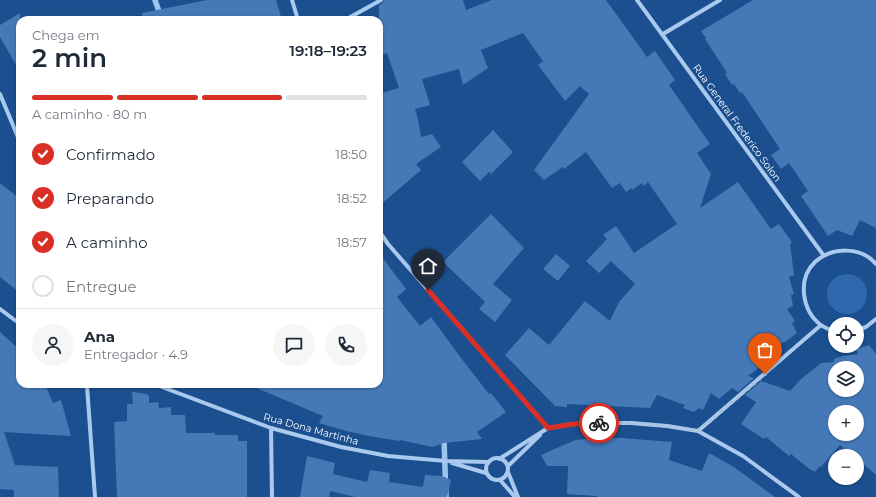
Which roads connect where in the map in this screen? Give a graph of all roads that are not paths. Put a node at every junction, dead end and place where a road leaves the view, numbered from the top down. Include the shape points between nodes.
1 (292, 0) edge
2 (381, 0) edge
3 (637, 0) edge
4 (720, 0) edge
5 (297, 16) edge
6 (352, 16) edge
7 (663, 34) junction
8 (0, 94) edge
9 (16, 132) edge
10 (383, 237) edge
11 (824, 256) junction
12 (876, 264) edge
13 (0, 309) edge
14 (876, 319) edge
15 (16, 321) edge
16 (821, 325) junction
17 (828, 328) edge
18 (864, 328) edge
19 (88, 388) edge
20 (165, 388) edge
21 (271, 428) junction
22 (548, 428) junction
23 (698, 431) junction
24 (499, 459) junction
25 (446, 461) junction
26 (489, 462) junction
27 (508, 466) junction
28 (508, 472) junction
29 (486, 473) junction
30 (500, 480) junction
31 (95, 497) edge
32 (272, 497) edge
33 (516, 497) edge
34 (799, 497) edge

1 - 5 street
2 - 6 street
3 - 7 street, Rua General Frederico Solon
4 - 7 street
7 - 11 street, Rua General Frederico Solon
8 - 9 street
10 - 22 street
11 - 12 street via 842,250 858,252
11 - 16 street via 815,263 807,275 804,289 805,303 811,315
13 - 15 street
14 - 18 street
16 - 17 street
16 - 23 street
19 - 31 street
20 - 21 street, Rua Dona Martinha
21 - 25 street, Rua Dona Martinha via 341,447 388,456
21 - 32 street
22 - 23 street via 589,423 631,423
22 - 24 street
22 - 27 street
23 - 34 street via 743,456
24 - 26 street
24 - 27 street
25 - 26 street, Rua Dona Martinha
25 - 29 street, Rua Dona Martinha
26 - 29 street
27 - 28 street
28 - 30 street
28 - 33 street
29 - 30 street via 490,478
30 - 33 street

